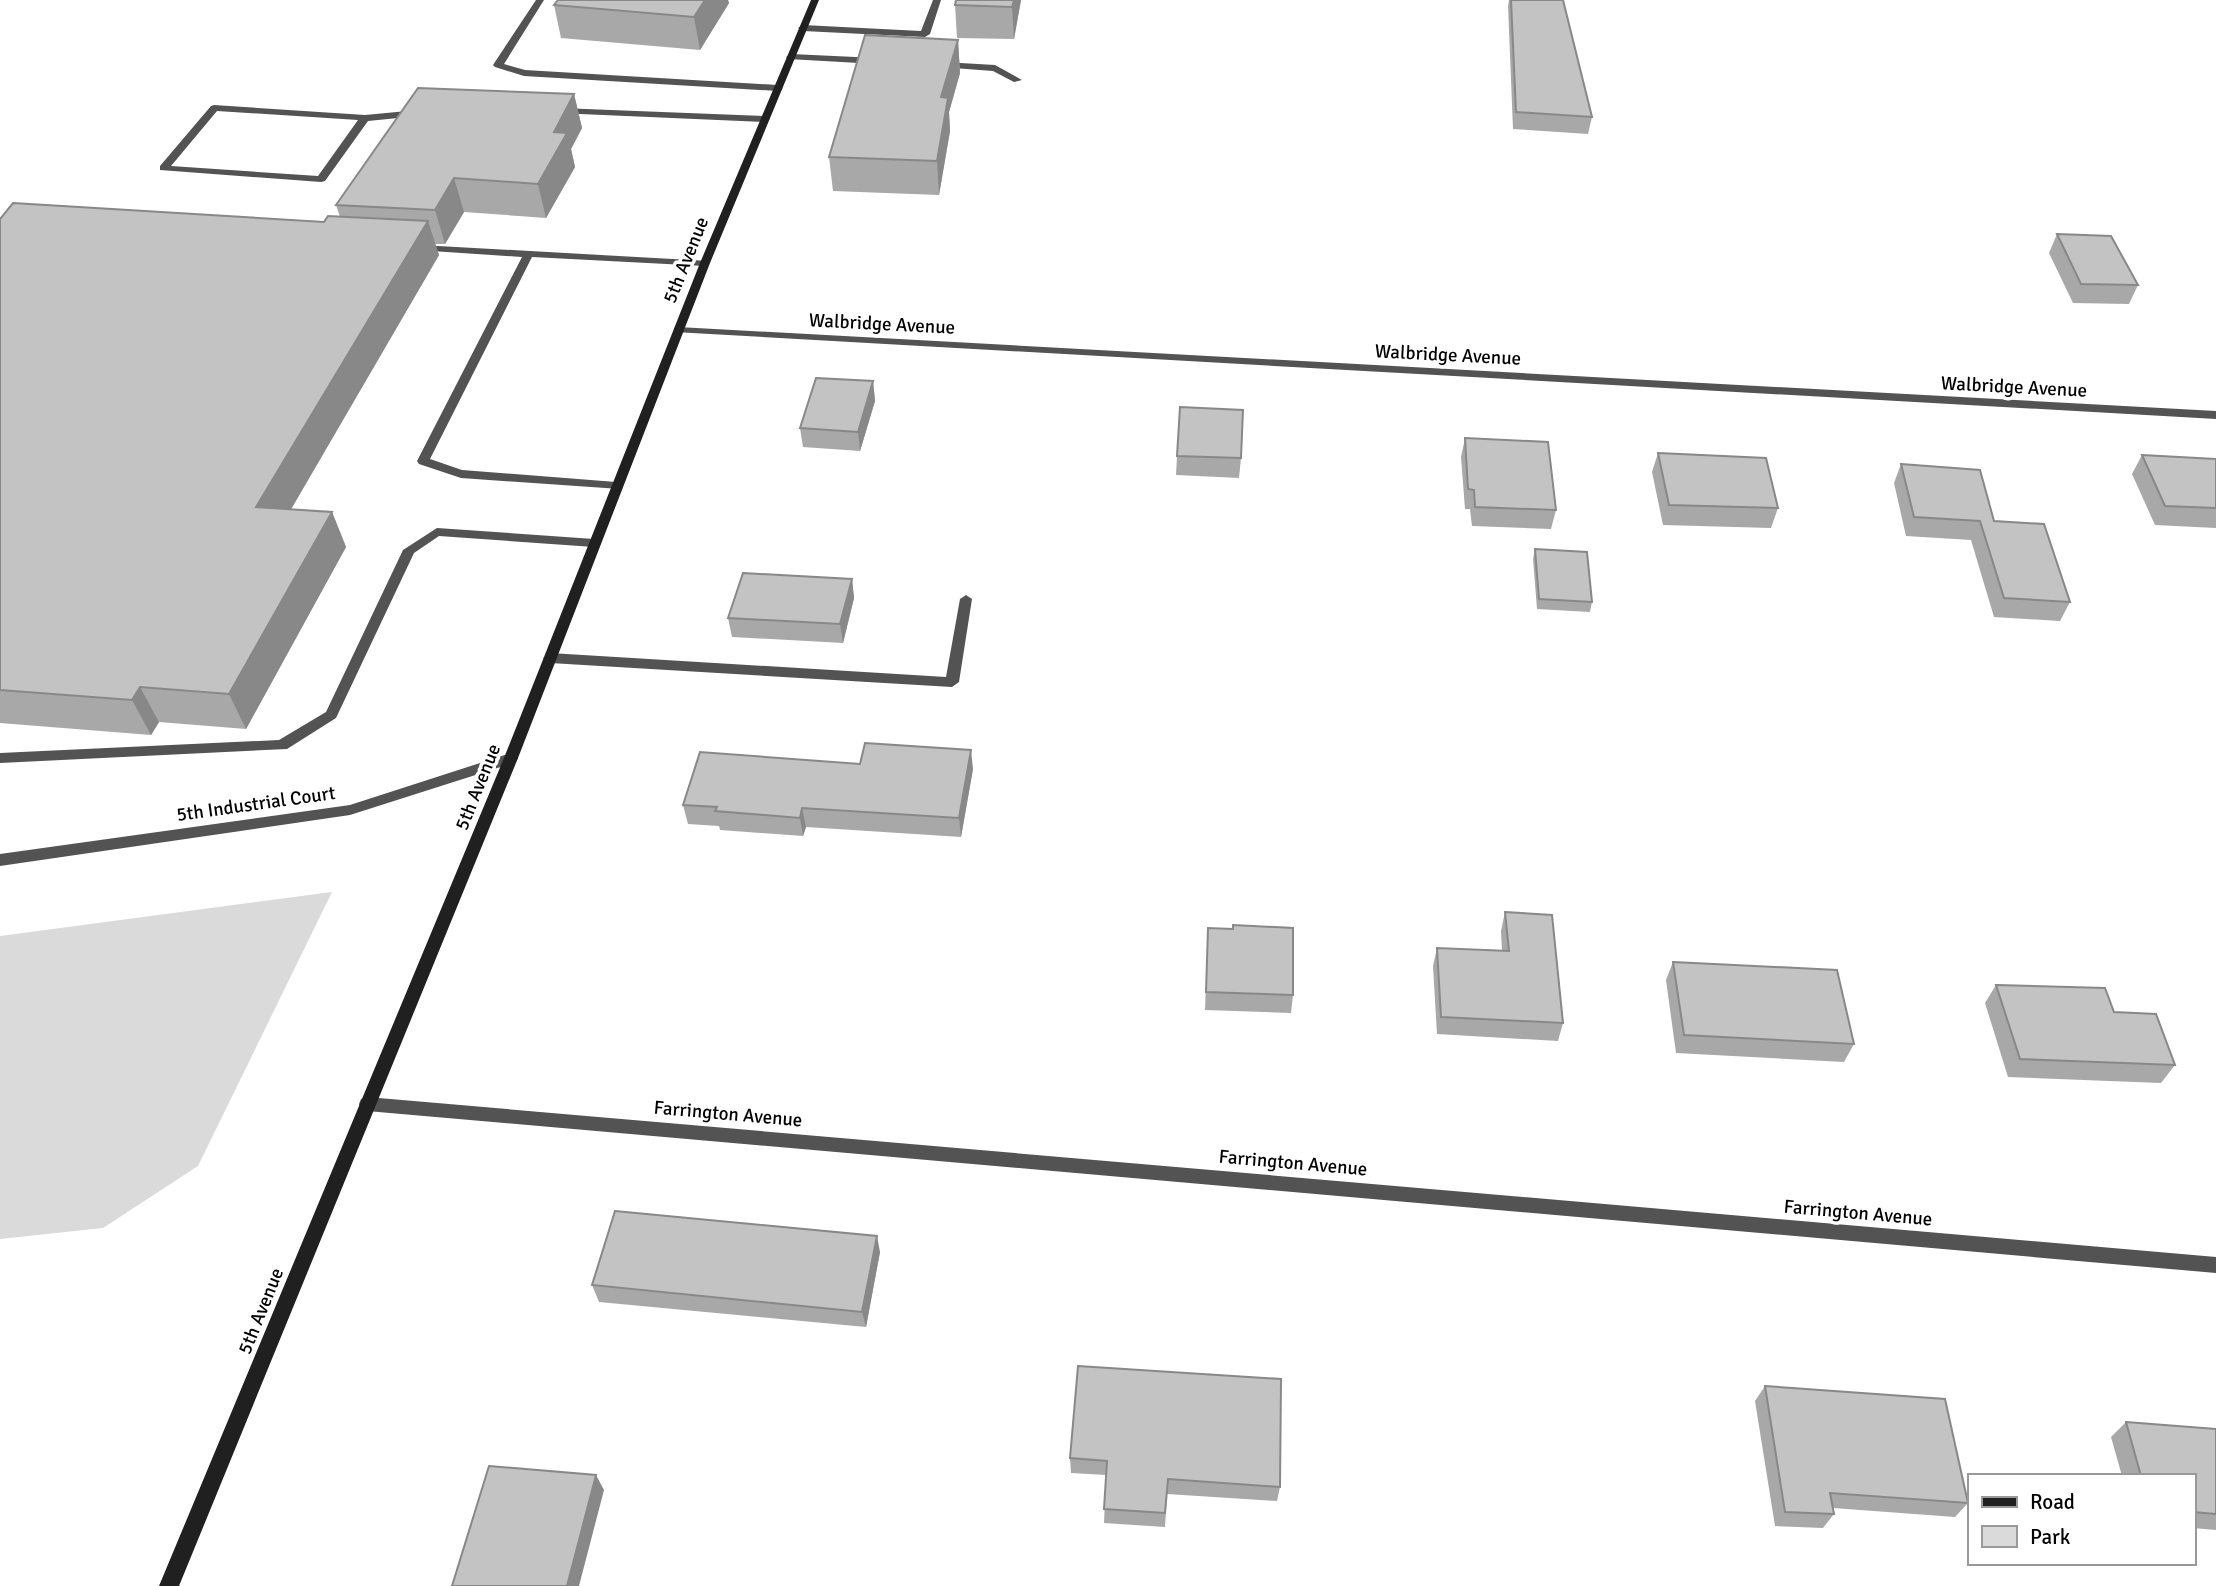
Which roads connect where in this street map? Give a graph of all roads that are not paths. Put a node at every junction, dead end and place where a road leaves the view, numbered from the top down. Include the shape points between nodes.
1 (540, 0) edge
2 (815, 0) edge
3 (937, 0) edge
4 (803, 28) junction
5 (791, 57) junction
6 (890, 62) edge
7 (929, 64) edge
8 (1017, 80) dead end
9 (778, 88) junction
10 (550, 111) edge
11 (429, 112) edge
12 (365, 118) junction
13 (765, 119) junction
14 (404, 247) edge
15 (529, 253) junction
16 (705, 262) junction
17 (678, 330) junction
18 (2216, 415) edge
19 (616, 486) junction
20 (594, 543) junction
21 (966, 599) dead end
22 (550, 658) junction
23 (0, 758) edge
24 (511, 758) junction
25 (0, 860) edge
26 (367, 1104) junction
27 (2216, 1265) edge
28 (169, 1586) edge

1 - 9 street via 498,65 524,73
2 - 4 main road, 5th Avenue
3 - 4 street via 925,34
4 - 5 main road, 5th Avenue
5 - 6 street
5 - 9 main road, 5th Avenue
7 - 8 street via 995,68
9 - 13 main road, 5th Avenue
10 - 13 street
11 - 12 street
12 - 12 street via 214,108 164,168 321,179
13 - 16 main road, 5th Avenue
14 - 15 street
15 - 16 street
15 - 19 street via 423,461 461,474
16 - 17 main road, 5th Avenue
17 - 18 street, Walbridge Avenue
17 - 19 main road, 5th Avenue
19 - 20 main road, 5th Avenue
20 - 22 main road, 5th Avenue
20 - 23 street via 437,532 409,550 331,715 282,745
21 - 22 street via 952,682
22 - 24 main road, 5th Avenue
24 - 25 street, 5th Industrial Court via 350,810
24 - 26 main road, 5th Avenue
26 - 27 street, Farrington Avenue
26 - 28 main road, 5th Avenue

